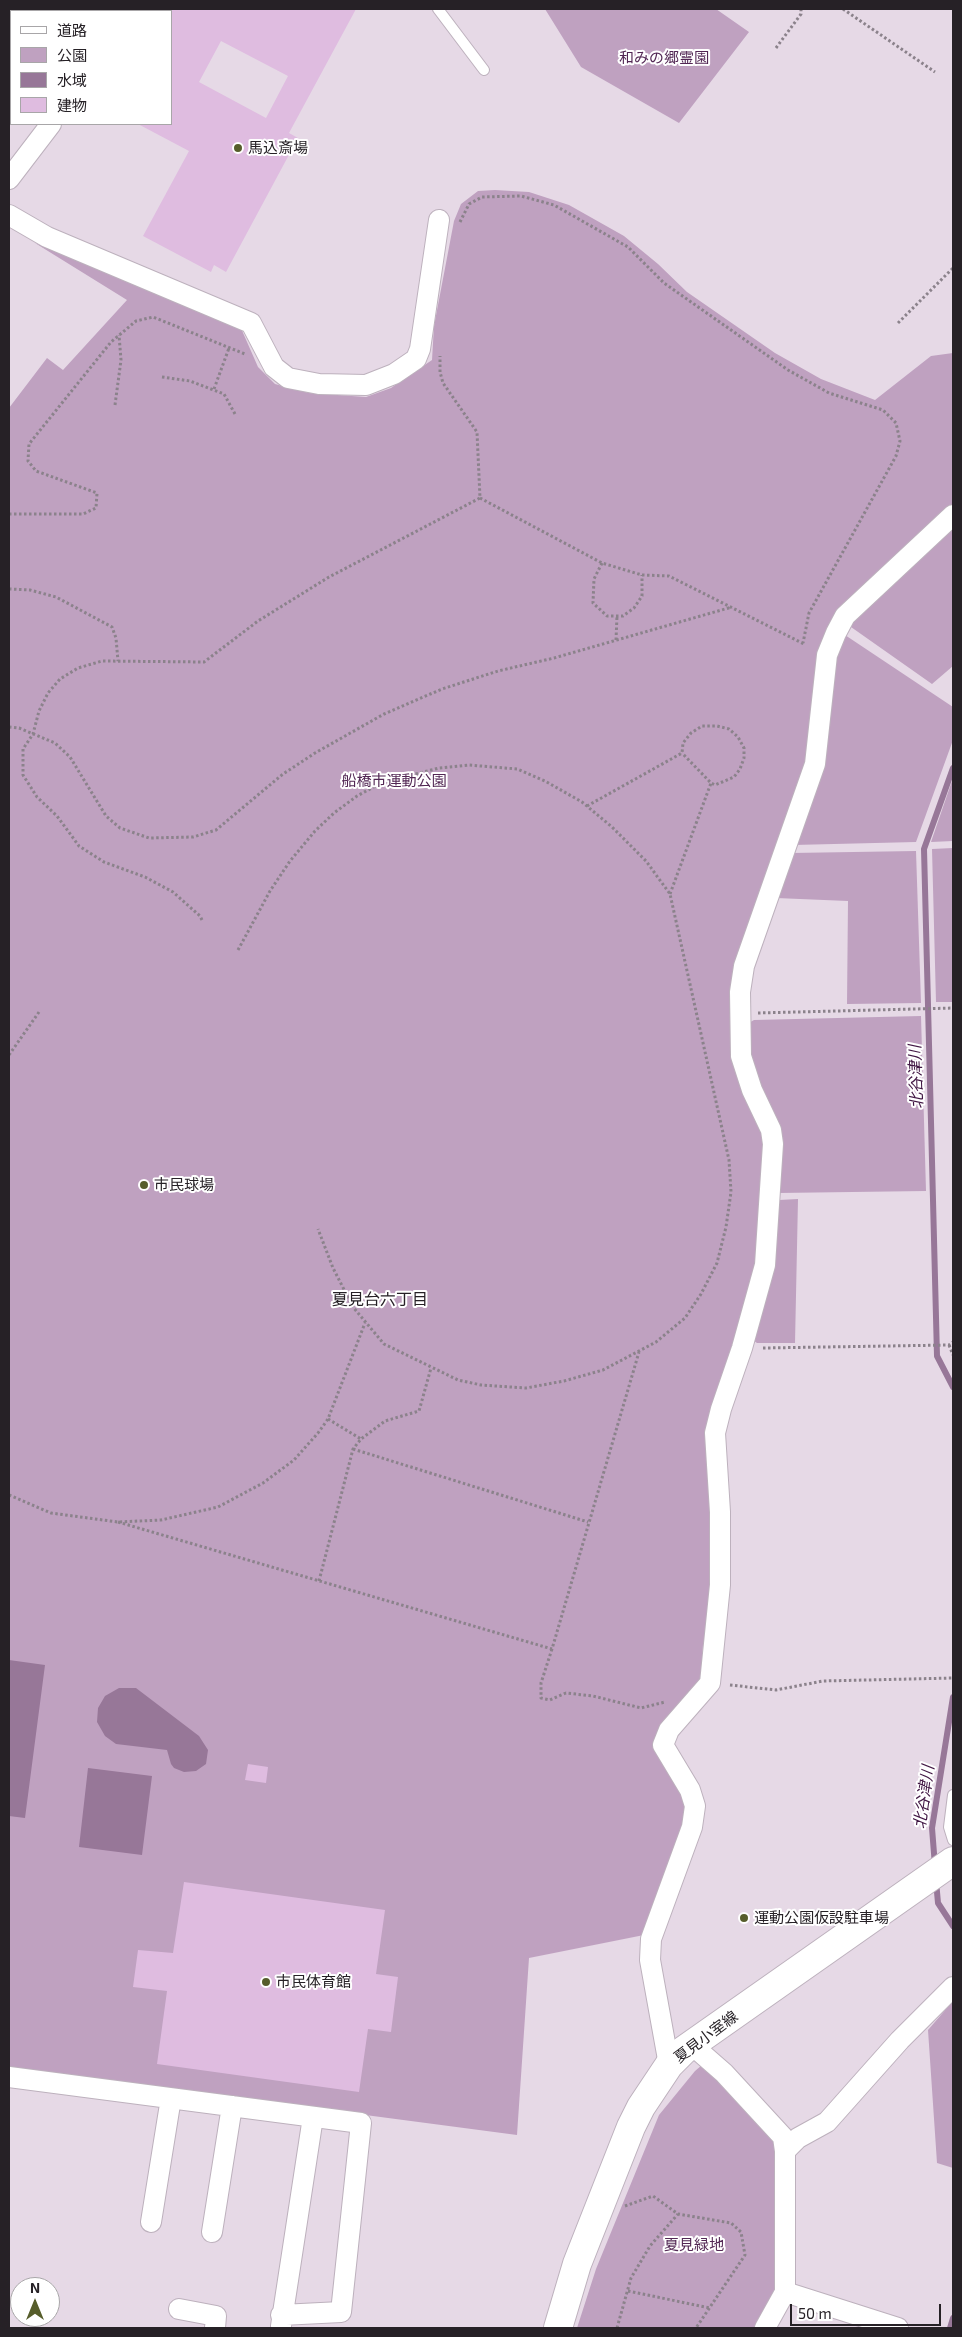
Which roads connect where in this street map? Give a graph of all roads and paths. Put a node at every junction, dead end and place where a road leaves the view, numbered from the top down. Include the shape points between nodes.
1 (438, 9) edge
2 (801, 9) edge
3 (843, 9) edge
4 (776, 48) dead end
5 (484, 70) dead end
6 (935, 72) dead end
7 (50, 125) edge
8 (9, 179) edge
9 (9, 215) edge
10 (439, 220) dead end
11 (459, 226) dead end
12 (953, 268) edge
13 (898, 323) dead end
14 (120, 335) junction
15 (229, 348) junction
16 (440, 349) dead end
17 (274, 367) junction
18 (162, 377) dead end
19 (214, 389) junction
20 (115, 406) dead end
21 (235, 414) dead end
22 (480, 498) junction
23 (9, 514) edge
24 (953, 515) edge
25 (602, 563) junction
26 (642, 575) junction
27 (9, 589) edge
28 (732, 608) junction
29 (617, 616) junction
30 (616, 640) junction
31 (803, 643) junction
32 (827, 656) junction
33 (118, 661) junction
34 (9, 727) edge
35 (33, 734) junction
36 (682, 754) junction
37 (710, 783) junction
38 (587, 806) junction
39 (670, 894) junction
40 (202, 920) dead end
41 (238, 950) dead end
42 (953, 1008) edge
43 (39, 1012) dead end
44 (740, 1014) junction
45 (9, 1055) edge
46 (318, 1229) dead end
47 (365, 1323) junction
48 (953, 1342) edge
49 (949, 1345) junction
50 (742, 1348) junction
51 (639, 1351) junction
52 (953, 1355) edge
53 (431, 1368) junction
54 (328, 1419) junction
55 (361, 1439) junction
56 (354, 1449) junction
57 (9, 1496) edge
58 (118, 1522) junction
59 (588, 1522) junction
60 (319, 1581) junction
61 (552, 1649) junction
62 (952, 1678) edge
63 (710, 1683) junction
64 (672, 1700) dead end
65 (953, 1795) edge
66 (953, 1840) edge
67 (941, 1870) edge
68 (953, 1987) edge
69 (692, 2045) junction
70 (670, 2065) junction
71 (9, 2077) edge
72 (171, 2098) junction
73 (232, 2106) junction
74 (313, 2117) junction
75 (785, 2150) junction
76 (623, 2206) dead end
77 (678, 2214) junction
78 (151, 2222) dead end
79 (212, 2232) dead end
80 (628, 2291) junction
81 (785, 2292) junction
82 (710, 2308) junction
83 (179, 2309) dead end
84 (281, 2321) edge
85 (215, 2328) edge
86 (558, 2328) edge
87 (617, 2328) edge
88 (696, 2328) edge
89 (765, 2328) edge
90 (898, 2328) edge

1 - 5 lane
2 - 4 path via 801,14
3 - 6 path
7 - 8 street
9 - 17 street via 47,237 251,323
10 - 17 street via 416,359 394,374 366,385 319,384 288,378
11 - 31 path via 469,204 482,197 522,196 554,206 628,247 664,283 788,370 829,393 884,410 896,423 900,441 896,456 809,613
12 - 13 path
14 - 15 path via 136,320 153,316
14 - 20 path via 121,360
14 - 23 path via 86,372 30,444 28,461 36,471 97,493 96,508 83,514
15 - 17 path
15 - 19 path
16 - 22 path via 440,372 444,383 477,432
18 - 19 path
19 - 21 path via 224,394
22 - 25 path
22 - 33 path via 329,577 258,621 204,662
24 - 32 street via 845,616
25 - 26 path
25 - 29 path via 594,579 593,603 606,616
26 - 28 path via 669,576
26 - 29 path via 642,596 634,608 623,616
27 - 33 path via 30,590 56,597 112,627
28 - 30 path
28 - 31 path
29 - 30 path
30 - 35 path via 498,671 442,689 384,714 283,774 216,830 193,837 149,838 120,828 106,816 70,757 55,743
31 - 32 path
32 - 44 street via 815,764 744,966
33 - 35 path via 102,661 78,668 60,679 39,711
34 - 35 path
35 - 40 path via 23,749 24,775 37,797 57,816 79,846 104,862 145,877 173,892
36 - 37 path
36 - 37 path via 683,743 702,726 729,729 738,737 744,748 740,769 724,783
36 - 38 path
37 - 39 path
38 - 39 path via 646,861
38 - 41 path via 517,769 469,765 439,768 381,783 334,812 315,831 270,891
39 - 51 path via 729,1160 730,1192 717,1263 701,1294 684,1318 656,1342
42 - 44 path
43 - 45 path
44 - 50 street via 741,1056 774,1144 765,1265
46 - 47 path via 333,1268
47 - 53 path via 384,1344
47 - 54 path
48 - 49 path
49 - 50 path
49 - 52 path
50 - 63 street via 716,1433 720,1585
51 - 53 path via 603,1370 526,1388 481,1385 458,1380
51 - 59 path
53 - 55 path via 419,1410 385,1421
54 - 55 path
54 - 58 path via 294,1460 263,1483 218,1506 161,1520
55 - 56 path
56 - 59 path
56 - 60 path
57 - 58 path via 51,1513
58 - 60 path
59 - 61 path
60 - 61 path
61 - 64 path via 541,1683 541,1698 550,1700 566,1694 593,1696 641,1708
62 - 63 path via 823,1681 776,1690
63 - 70 street via 670,1730 663,1745 696,1806 692,1827 651,1940 650,1960
65 - 66 lane via 949,1827
67 - 69 main road, 夏見小室線
68 - 75 street via 900,2040 827,2122 798,2138
69 - 70 main road, 夏見小室線
69 - 75 street via 724,2073 782,2137
70 - 86 main road, 夏見小室線 via 631,2127 577,2264
71 - 72 street
72 - 73 street
72 - 78 street
73 - 74 street
73 - 79 street
74 - 84 street
74 - 84 street via 360,2123 341,2312
75 - 81 street
76 - 77 path via 653,2196
77 - 80 path via 650,2246 631,2278
77 - 82 path via 730,2223 741,2232 745,2255
80 - 82 path
80 - 87 path
81 - 89 street
81 - 90 street
82 - 88 path
83 - 85 street via 216,2316

